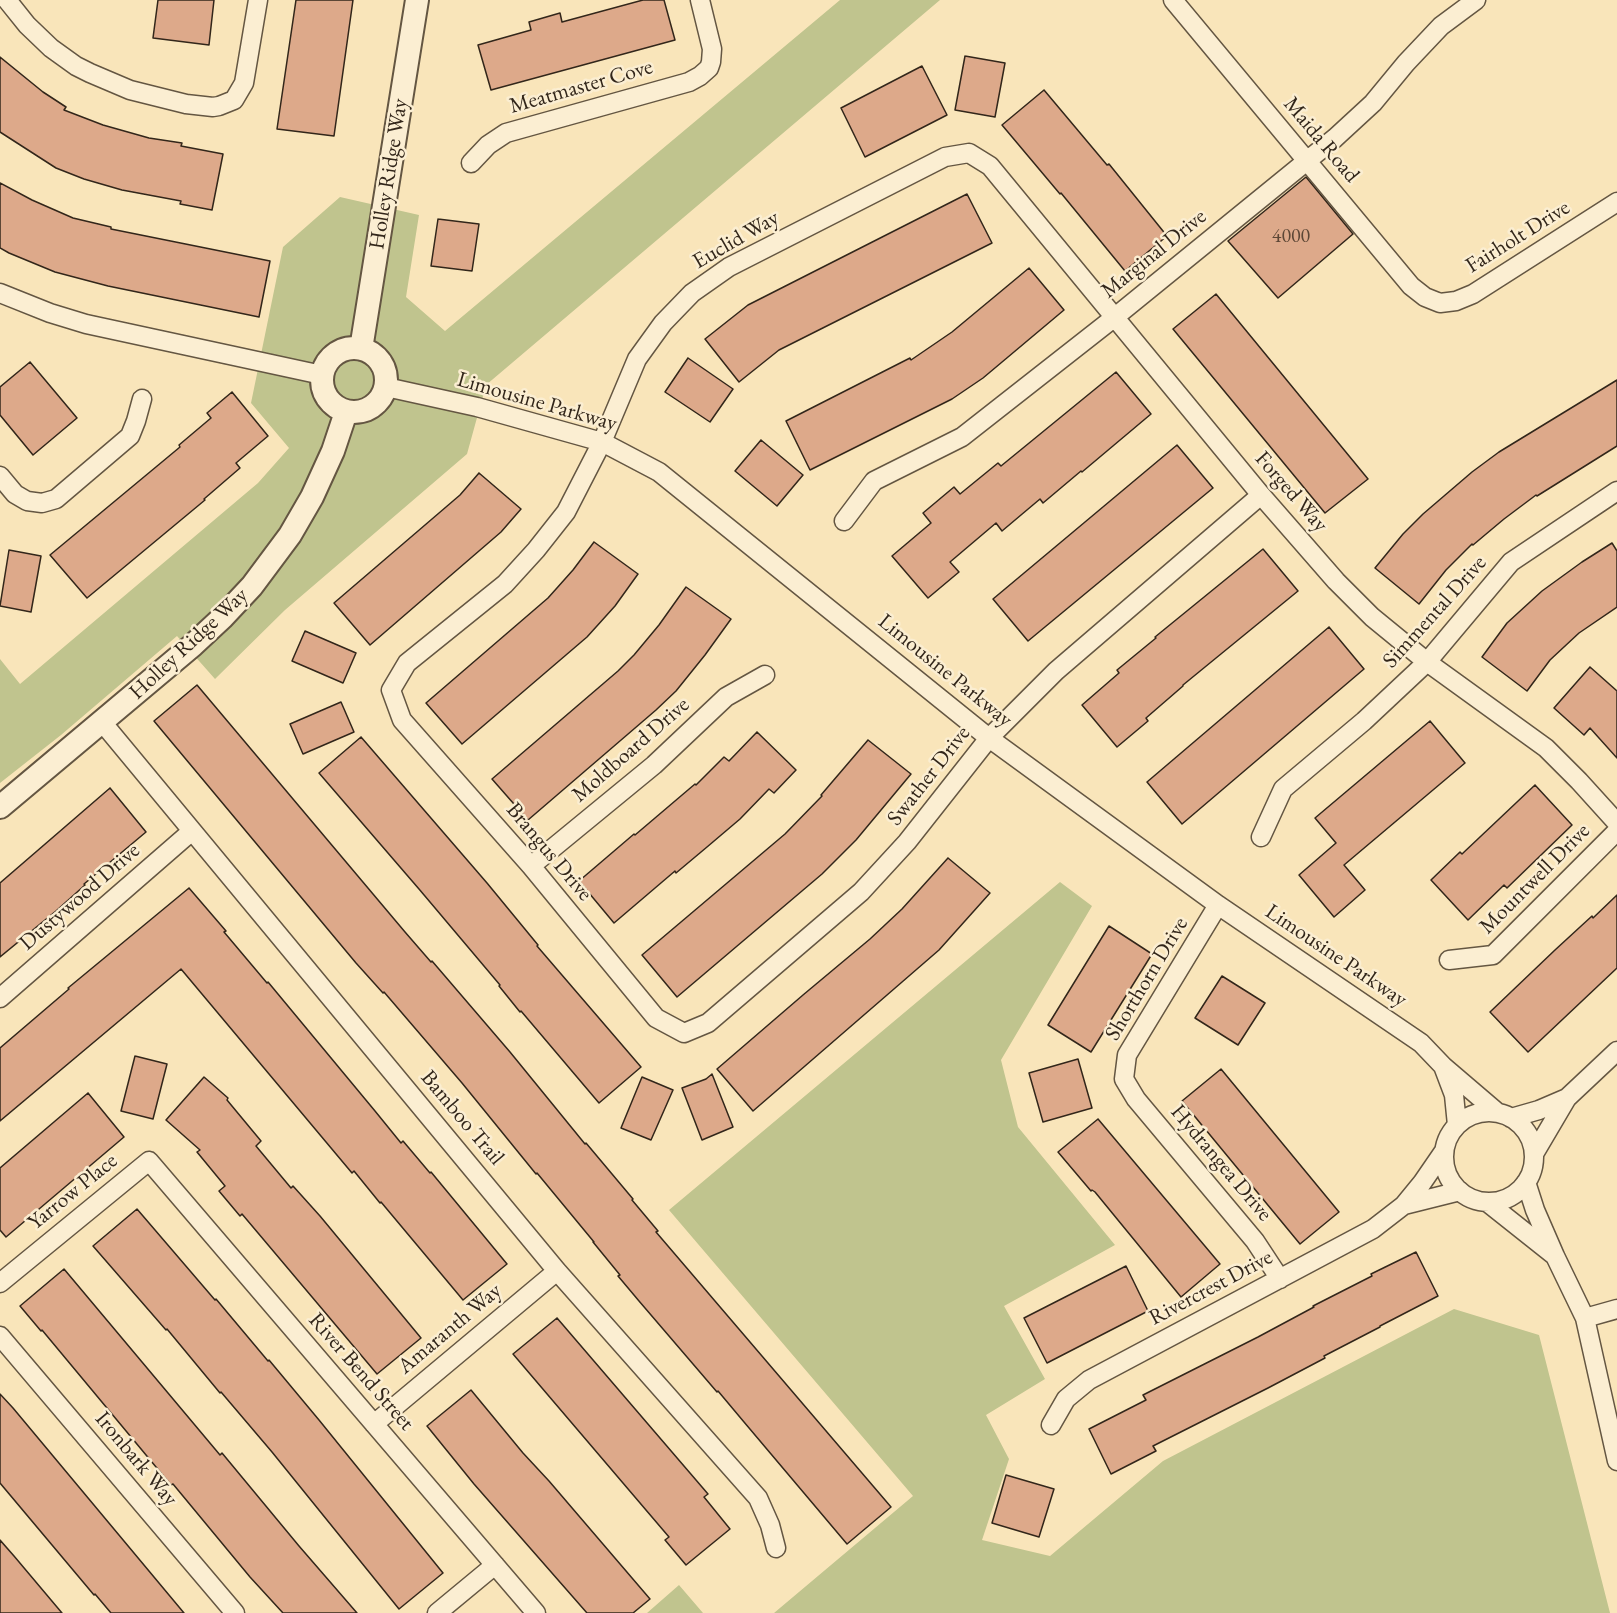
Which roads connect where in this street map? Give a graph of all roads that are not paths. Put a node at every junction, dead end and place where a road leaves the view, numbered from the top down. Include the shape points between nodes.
1 (7, 0) edge
2 (258, 0) edge
3 (417, 0) edge
4 (700, 0) edge
5 (1173, 0) edge
6 (1476, 0) edge
7 (969, 153) joint
8 (1307, 160) junction
9 (471, 163) dead end
10 (1617, 202) edge
11 (0, 293) edge
12 (1440, 303) joint
13 (1115, 317) junction
14 (361, 349) junction
15 (322, 375) junction
16 (386, 387) junction
17 (142, 399) dead end
18 (346, 412) junction
19 (602, 442) junction
20 (0, 476) edge
21 (1617, 491) edge
22 (1261, 495) junction
23 (844, 521) dead end
24 (1427, 662) junction
25 (765, 675) dead end
26 (391, 690) joint
27 (102, 722) junction
28 (989, 738) junction
29 (0, 807) edge
30 (1617, 823) edge
31 (192, 831) junction
32 (1617, 831) edge
33 (1261, 837) dead end
34 (531, 866) junction
35 (1218, 905) junction
36 (1449, 960) dead end
37 (0, 998) edge
38 (684, 1033) joint
39 (1617, 1051) edge
40 (1443, 1066) junction
41 (1124, 1079) joint
42 (1567, 1098) junction
43 (1504, 1115) junction
44 (1457, 1125) junction
45 (1444, 1151) junction
46 (1534, 1154) junction
47 (149, 1161) joint
48 (1526, 1182) junction
49 (1460, 1191) junction
50 (1487, 1202) junction
51 (1404, 1205) junction
52 (1555, 1256) junction
53 (557, 1271) junction
54 (1280, 1279) junction
55 (0, 1283) edge
56 (1617, 1309) edge
57 (1585, 1318) junction
58 (0, 1336) edge
59 (374, 1424) junction
60 (1051, 1425) dead end
61 (1617, 1461) edge
62 (776, 1548) dead end
63 (495, 1565) junction
64 (235, 1613) edge
65 (437, 1613) edge
66 (536, 1613) edge

1 - 2 street via 27,25 76,66 141,93 219,106 234,100 241,90
3 - 14 street, Holley Ridge Way
4 - 9 street, Meatmaster Cove via 712,49 709,68 700,76 506,133
5 - 8 street, Maida Road
6 - 8 street, Marginal Drive via 1441,26 1373,103
7 - 13 street, Forged Way via 990,166
7 - 19 street, Euclid Way via 934,162 729,267 692,293 663,323 637,359
8 - 12 street, Maida Road via 1411,286
8 - 13 street, Marginal Drive
10 - 12 street, Fairholt Drive via 1473,294
11 - 15 street via 86,324
13 - 22 street, Forged Way
13 - 23 street, Marginal Drive via 962,436 874,481
14 - 15 street via 336,354
14 - 16 street via 384,367
15 - 18 street via 327,398
16 - 18 street via 375,405 356,413
16 - 19 street, Limousine Parkway via 477,407
17 - 20 street via 134,430 125,441 56,499 42,503 27,501 15,494
18 - 27 street, Holley Ridge Way via 312,496 265,570 200,639
19 - 26 street, Euclid Way via 566,512 536,550 505,584 408,663
19 - 28 street, Limousine Parkway via 660,472
21 - 24 street, Simmental Drive via 1511,562
22 - 24 street, Forged Way via 1336,581
22 - 28 street, Swather Drive via 1056,671
24 - 30 street, Forged Way via 1546,748
24 - 33 street, Simmental Drive via 1283,789
25 - 34 street, Moldboard Drive via 726,698 654,765
26 - 34 street, Brangus Drive via 402,720
27 - 29 street, Holley Ridge Way
27 - 31 street, Bamboo Trail
28 - 35 street, Limousine Parkway
28 - 38 street, Swather Drive via 907,842 861,892 708,1023
31 - 37 street, Dustywood Drive
31 - 53 street, Bamboo Trail
32 - 36 street, Mountwell Drive via 1493,955
34 - 38 street, Brangus Drive via 656,1018
35 - 40 street, Limousine Parkway via 1421,1043
35 - 41 street, Shorthorn Drive via 1127,1055
39 - 42 street
40 - 43 street, Limousine Parkway
40 - 44 street, Limousine Parkway via 1455,1095
41 - 54 street, Hydrangea Drive via 1136,1100 1255,1241
42 - 43 street via 1539,1110
42 - 46 street
43 - 44 street via 1483,1112
43 - 46 street via 1523,1127
44 - 45 street
45 - 49 street via 1450,1180
45 - 51 street, Rivercrest Drive
46 - 48 street
47 - 55 street, Yarrow Place
47 - 59 street, River Bend Street
48 - 50 street via 1515,1193
48 - 52 street
49 - 50 street
49 - 51 street, Rivercrest Drive
50 - 52 street
51 - 54 street, Rivercrest Drive via 1373,1229
52 - 57 street
53 - 59 street, Amaranth Way
53 - 62 street, Bamboo Trail via 758,1498
54 - 60 street, Rivercrest Drive via 1089,1380 1066,1399
56 - 57 street
57 - 61 street
58 - 64 street, Ironbark Way
59 - 63 street, River Bend Street
63 - 65 street
63 - 66 street, River Bend Street

